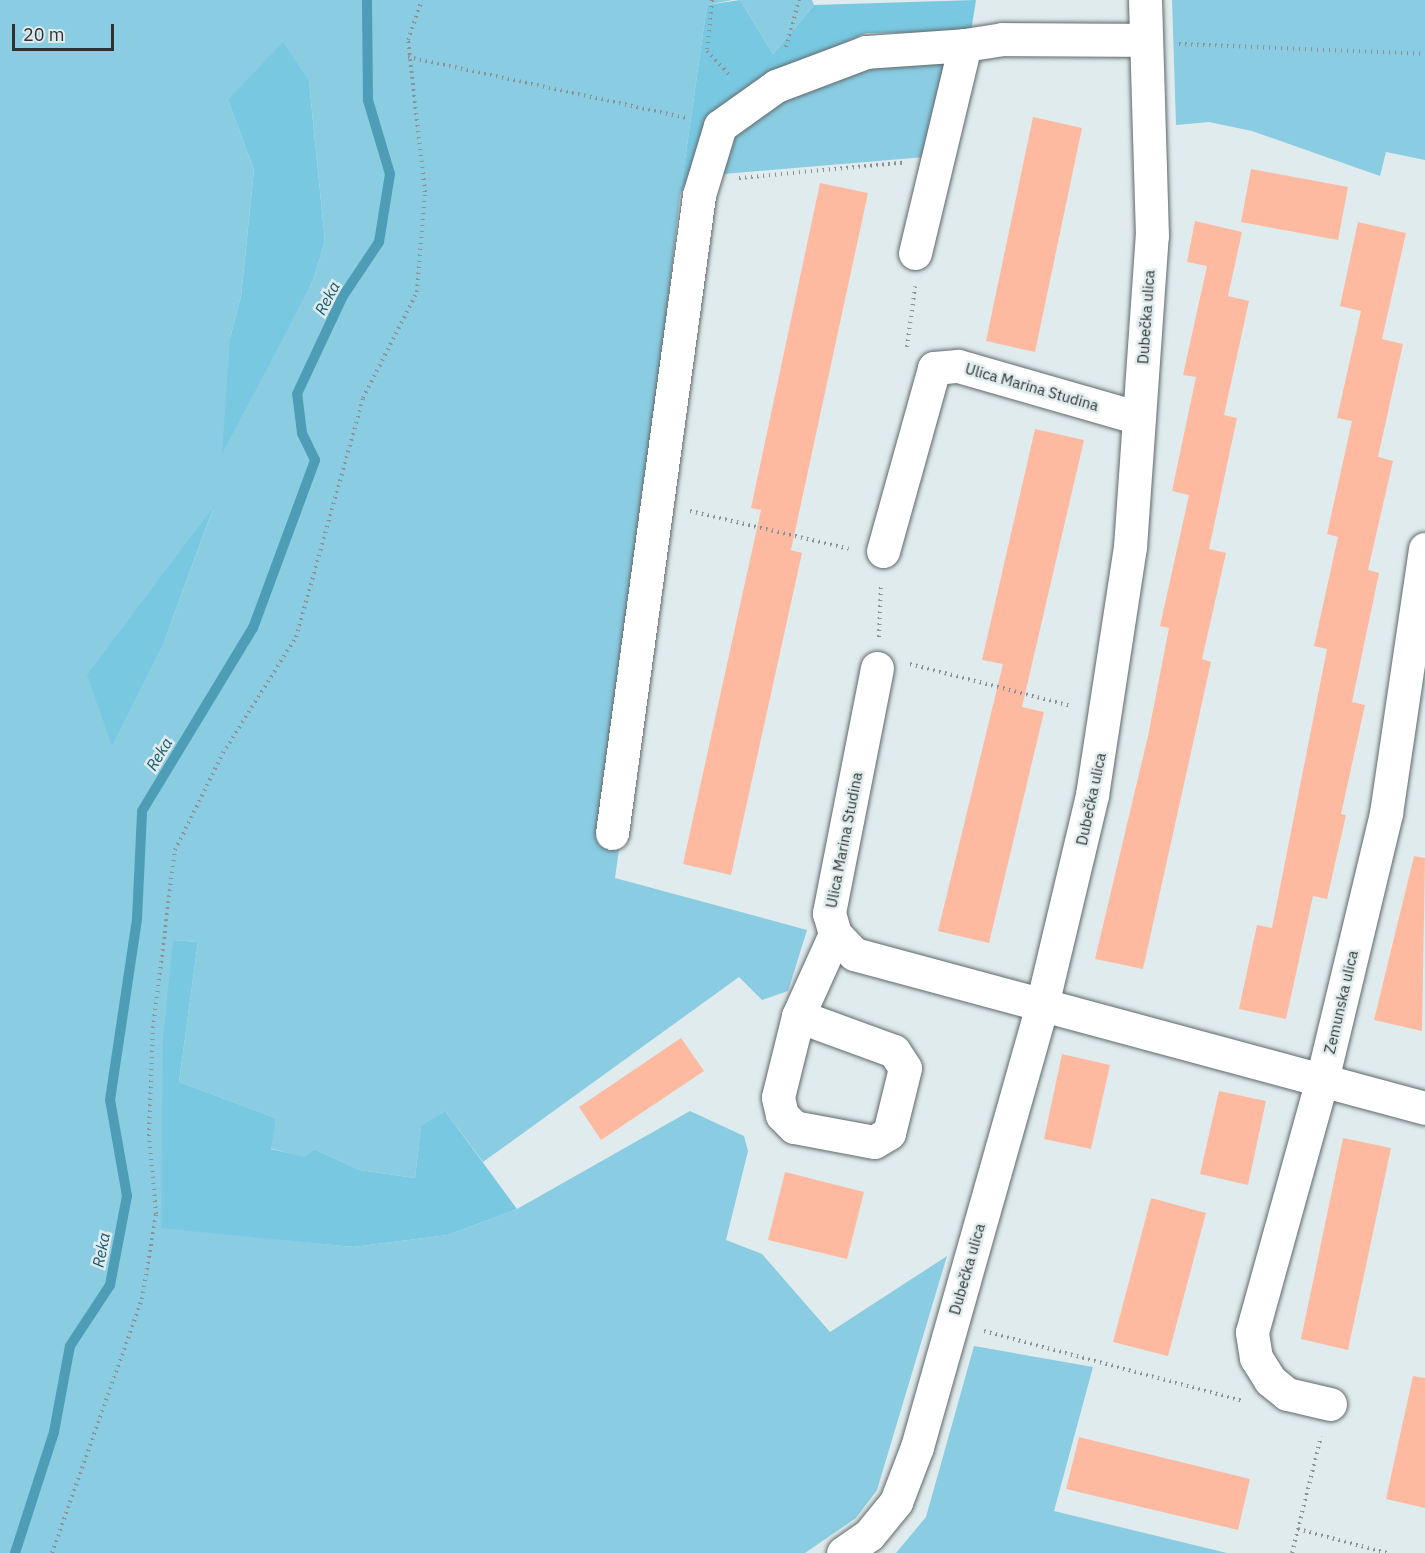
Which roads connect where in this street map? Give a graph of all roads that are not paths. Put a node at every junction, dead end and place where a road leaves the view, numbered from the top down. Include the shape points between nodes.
1 (1144, 0) edge
2 (1156, 42) junction
3 (965, 45) junction
4 (915, 254) road end
5 (1139, 418) junction
6 (1425, 549) edge
7 (883, 554) road end
8 (877, 661) road end
9 (612, 833) dead end
10 (835, 934) junction
11 (1042, 1005) junction
12 (798, 1016) dead end
13 (1322, 1080) junction
14 (1425, 1108) edge
15 (1330, 1404) road end
16 (843, 1553) edge

1 - 2 street, Dubečka ulica
2 - 3 street via 1002,39
2 - 5 street, Dubečka ulica via 1152,236
3 - 4 street
3 - 9 street via 866,52 776,86 720,126 703,181 655,502
5 - 7 street, Ulica Marina Studina via 958,366 934,368
5 - 11 street, Dubečka ulica via 1130,547 1107,715
6 - 13 street, Zemunska ulica via 1386,813
8 - 10 street, Ulica Marina Studina via 829,913
10 - 11 street via 854,954
10 - 12 street
11 - 13 street
11 - 16 street, Dubečka ulica via 896,1502 869,1535
13 - 14 street
13 - 15 street, Zemunska ulica via 1252,1332 1256,1358 1287,1394

